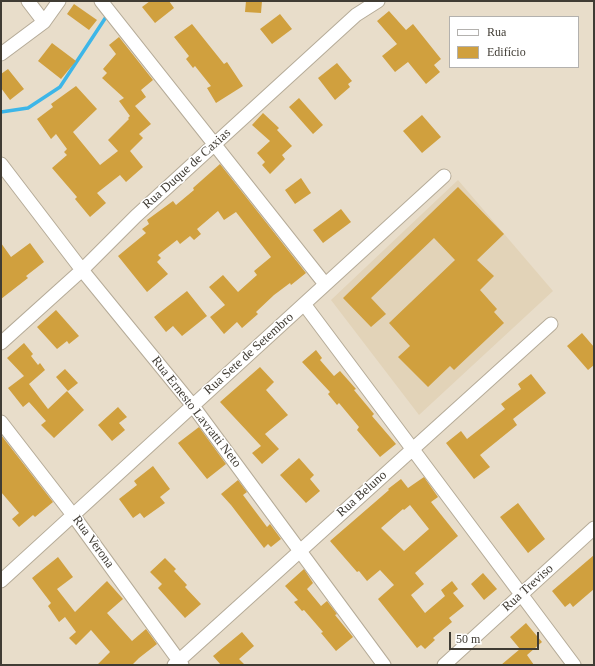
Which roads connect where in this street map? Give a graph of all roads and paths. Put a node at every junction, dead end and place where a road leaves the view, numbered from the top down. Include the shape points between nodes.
1 (28, 1) edge
2 (59, 1) edge
3 (100, 1) edge
4 (378, 1) edge
5 (44, 22) junction
6 (1, 54) edge
7 (215, 144) junction
8 (1, 164) edge
9 (444, 176) dead end
10 (82, 270) junction
11 (326, 284) junction
12 (304, 304) junction
13 (550, 324) dead end
14 (1, 343) edge
15 (193, 406) junction
16 (1, 422) edge
17 (412, 449) junction
18 (73, 515) junction
19 (594, 528) edge
20 (299, 551) junction
21 (1, 581) edge
22 (522, 594) junction
23 (178, 664) edge
24 (384, 665) edge
25 (444, 665) edge
26 (574, 665) edge

1 - 5 street
2 - 5 street
3 - 7 street
4 - 7 street, Rua Duque de Caxias via 356,15
5 - 6 street
7 - 10 street, Rua Duque de Caxias via 136,216
7 - 11 street
8 - 10 street, Rua Ernesto Lavratti Neto
9 - 11 street, Rua Sete de Setembro
10 - 14 street, Rua Duque de Caxias
10 - 15 street, Rua Ernesto Lavratti Neto
11 - 12 street, Rua Sete de Setembro
12 - 15 street, Rua Sete de Setembro
12 - 17 street
13 - 17 street, Rua Beluno
15 - 18 street, Rua Sete de Setembro
15 - 20 street, Rua Ernesto Lavratti Neto
16 - 18 street, Rua Verona
17 - 20 street, Rua Beluno
17 - 22 street
18 - 21 street, Rua Sete de Setembro
18 - 23 street, Rua Verona
19 - 22 street, Rua Treviso
20 - 23 street, Rua Beluno
20 - 24 street, Rua Ernesto Lavratti Neto
22 - 25 street, Rua Treviso
22 - 26 street

